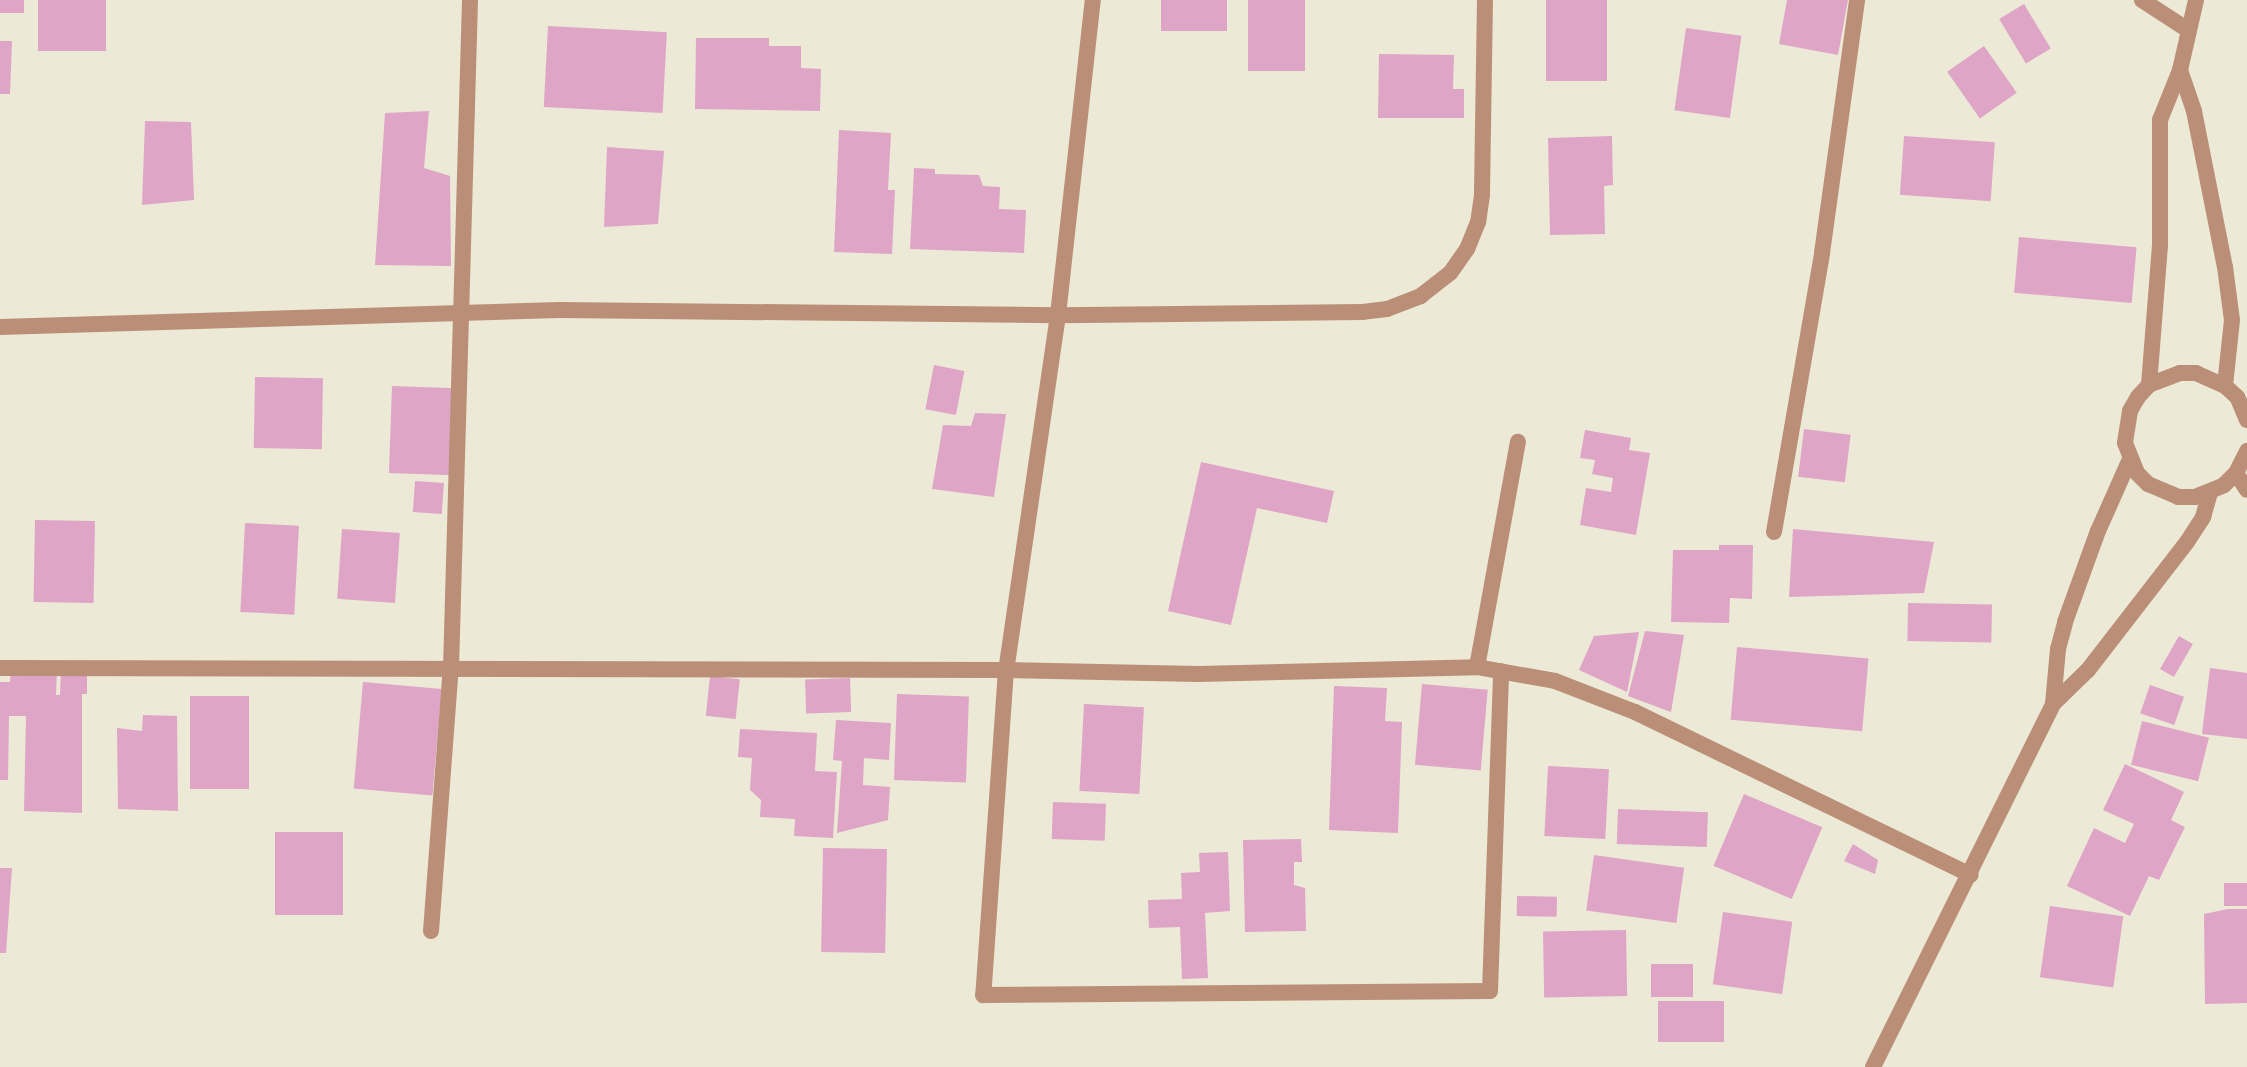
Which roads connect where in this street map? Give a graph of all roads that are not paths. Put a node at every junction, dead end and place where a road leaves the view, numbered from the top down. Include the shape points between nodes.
1 (470, 0) edge
2 (1093, 0) edge
3 (1485, 0) edge
4 (1857, 0) edge
5 (2142, 0) edge
6 (2196, 0) edge
7 (2188, 30) junction
8 (2180, 70) junction
9 (462, 315) junction
10 (1058, 315) junction
11 (0, 327) edge
12 (2149, 385) junction
13 (2225, 386) junction
14 (2247, 420) edge
15 (1518, 442) dead end
16 (2247, 451) edge
17 (2130, 459) junction
18 (2236, 473) junction
19 (2247, 490) edge
20 (2210, 493) junction
21 (1774, 532) dead end
22 (1477, 667) junction
23 (0, 668) edge
24 (451, 668) junction
25 (1006, 670) junction
26 (1501, 671) junction
27 (2053, 704) junction
28 (1970, 875) junction
29 (431, 931) dead end
30 (1873, 1067) edge

1 - 9 street
2 - 10 street
3 - 10 street via 1478,222 1450,273 1421,296 1363,312
4 - 21 street via 1822,253
5 - 7 street
6 - 7 street
7 - 8 street
8 - 12 street via 2160,120 2160,246
8 - 13 street via 2194,111 2225,267 2232,320
9 - 10 street via 575,310
9 - 11 street
9 - 24 street
10 - 25 street
12 - 13 street via 2164,377 2196,373
12 - 17 street via 2128,419 2125,443
13 - 14 street via 2237,397
15 - 22 street
16 - 18 street
17 - 20 street via 2148,484 2163,493
17 - 27 street via 2065,622
18 - 19 street
18 - 20 street
20 - 27 street via 2187,542 2088,670
22 - 25 street via 1198,674
22 - 26 street
23 - 24 street
24 - 25 street
24 - 29 street
25 - 26 street via 983,995 1490,991
26 - 28 street via 1555,681 1635,712
27 - 28 street
28 - 30 street

